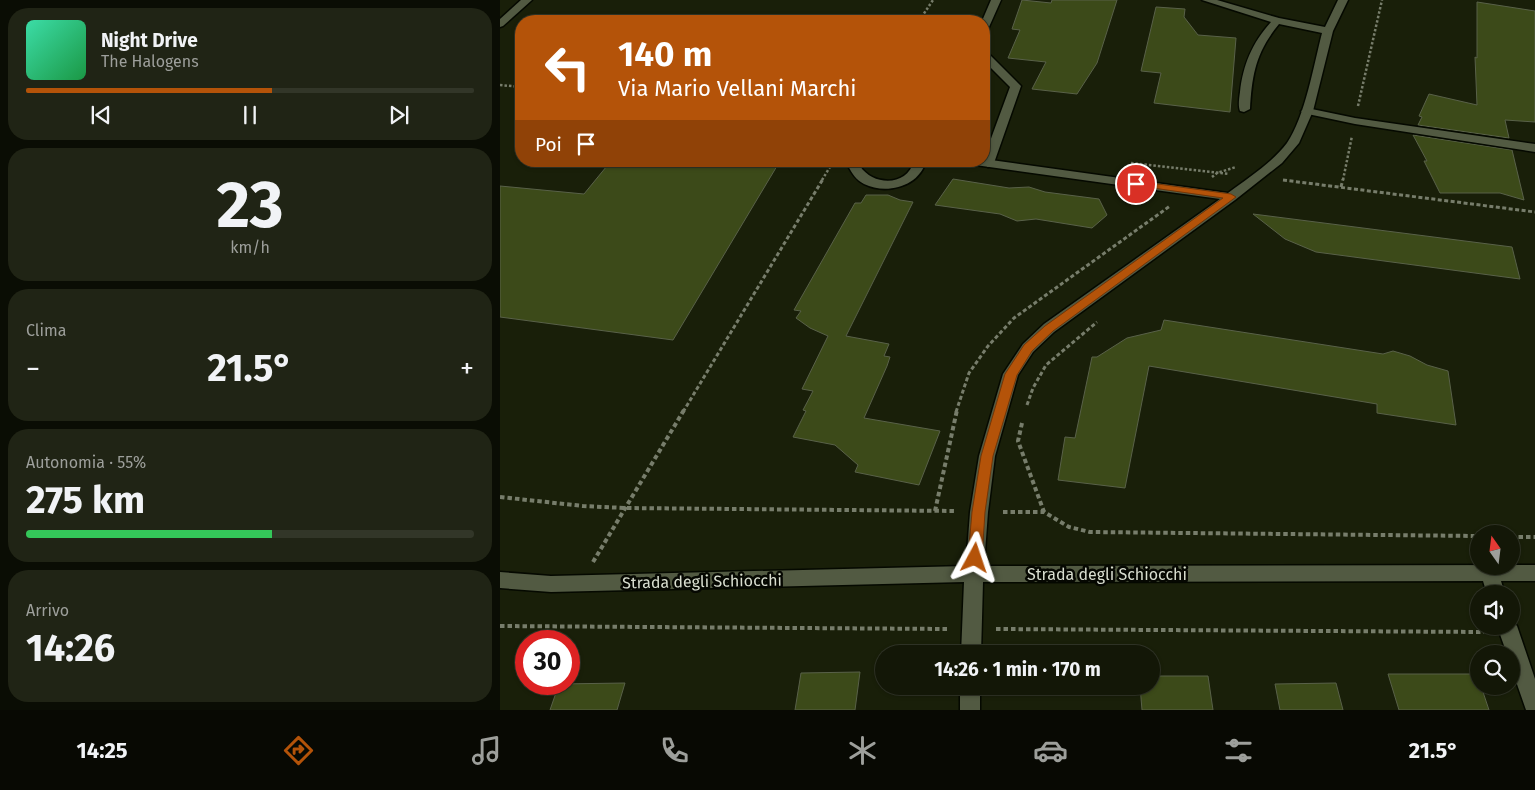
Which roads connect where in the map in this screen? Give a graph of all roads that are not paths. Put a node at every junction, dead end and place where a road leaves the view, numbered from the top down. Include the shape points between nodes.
1 (527, 0) edge
2 (996, 0) edge
3 (1207, 0) edge
4 (1343, 0) edge
5 (989, 15) edge
6 (1277, 20) junction
7 (500, 24) edge
8 (1328, 31) junction
9 (990, 62) edge
10 (1244, 109) dead end
11 (1307, 111) junction
12 (1535, 148) edge
13 (990, 158) edge
14 (990, 163) edge
15 (854, 167) edge
16 (919, 167) edge
17 (1231, 197) junction
18 (1470, 573) edge
19 (1520, 573) edge
20 (1535, 573) edge
21 (974, 574) junction
22 (500, 580) edge
23 (1510, 635) edge
24 (971, 645) edge
25 (970, 695) edge
26 (1535, 708) edge
27 (970, 710) edge

1 - 7 street
2 - 5 street
3 - 6 street
4 - 8 street
6 - 8 street
6 - 10 street via 1254,52 1247,71
8 - 11 street
9 - 13 street via 1016,86
11 - 12 street
11 - 17 street via 1293,143 1278,160
14 - 17 street
15 - 16 street via 862,179 880,184 904,181
17 - 21 street via 1049,328 1028,348 1011,374 987,456
18 - 21 street, Strada degli Schiocchi
19 - 20 street, Strada degli Schiocchi
21 - 22 street, Strada degli Schiocchi via 580,584
21 - 24 street
23 - 26 street
25 - 27 street

